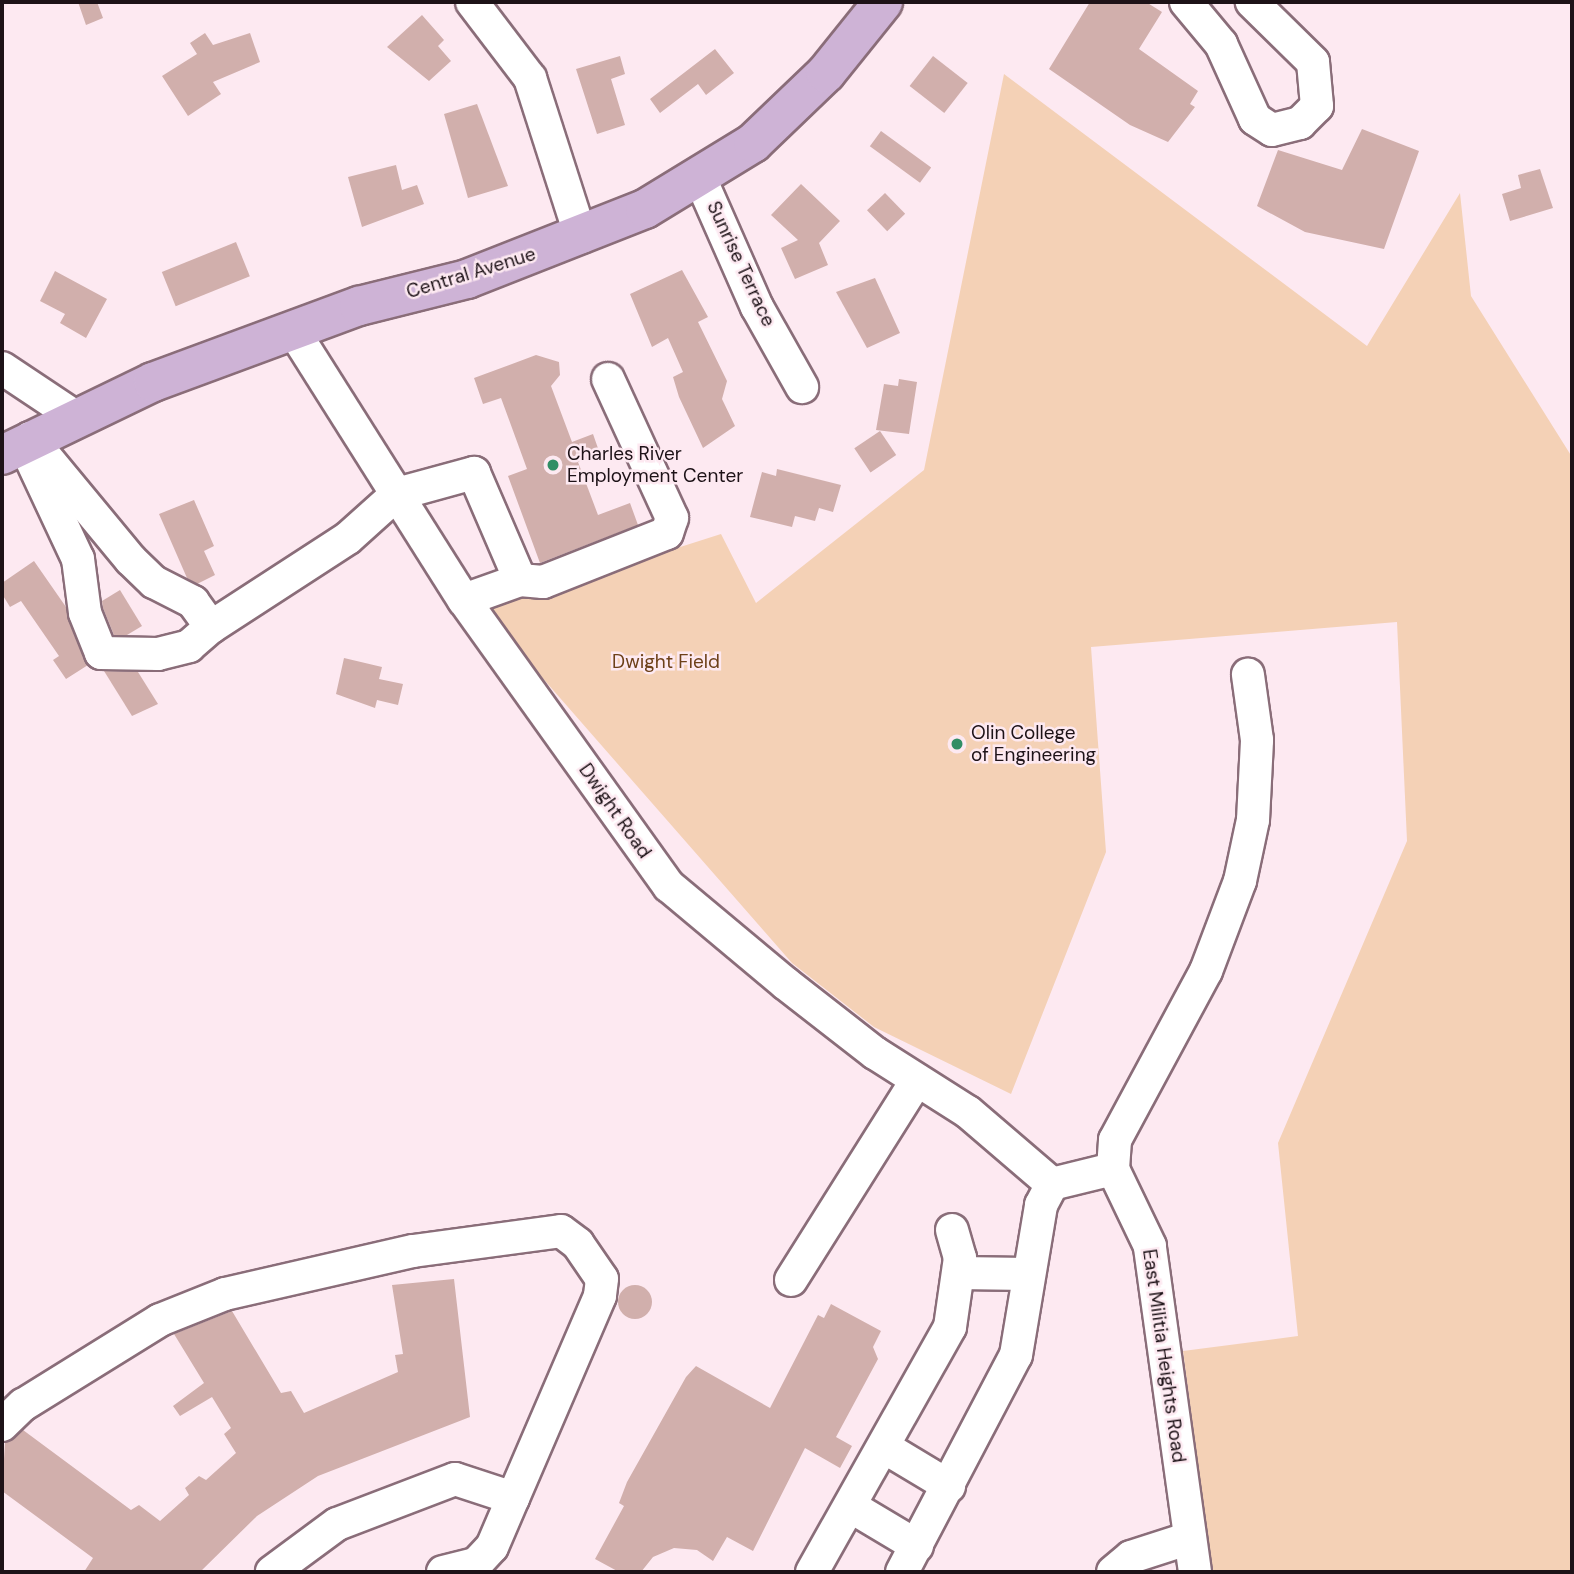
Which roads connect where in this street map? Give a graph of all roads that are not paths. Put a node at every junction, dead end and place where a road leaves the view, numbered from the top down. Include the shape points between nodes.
1 (472, 2) edge
2 (883, 2) edge
3 (1186, 2) edge
4 (1252, 2) edge
5 (700, 178) junction
6 (581, 237) junction
7 (293, 330) junction
8 (2, 368) edge
9 (608, 379) dead end
10 (802, 387) dead end
11 (74, 416) junction
12 (18, 445) edge
13 (397, 494) junction
14 (520, 580) junction
15 (464, 600) junction
16 (211, 627) junction
17 (1248, 675) dead end
18 (917, 1080) junction
19 (1114, 1169) junction
20 (1052, 1184) junction
21 (952, 1230) dead end
22 (959, 1273) junction
23 (1027, 1274) junction
24 (791, 1280) dead end
25 (2, 1425) edge
26 (884, 1447) junction
27 (949, 1486) junction
28 (513, 1498) junction
29 (850, 1506) junction
30 (1190, 1538) junction
31 (910, 1559) edge
32 (272, 1572) edge
33 (443, 1572) edge
34 (812, 1572) edge
35 (1113, 1572) edge
36 (1195, 1572) edge

1 - 6 street via 530,78
2 - 5 main road, Central Avenue via 826,72 771,126
3 - 4 street via 1221,44 1255,119 1272,130 1300,123 1317,106 1313,62
5 - 6 main road, Central Avenue
5 - 10 street, Sunrise Terrace via 757,307
6 - 7 main road, Central Avenue
7 - 11 main road, Central Avenue
7 - 13 street, Dwight Road
8 - 11 street
9 - 14 street via 673,517 667,533 543,582
11 - 12 main road, Central Avenue
12 - 16 street via 154,582 193,602
12 - 16 street via 67,531 101,653 158,654 189,646
13 - 14 street via 474,473
13 - 15 street, Dwight Road
13 - 16 street via 348,538
14 - 15 street
15 - 18 street, Dwight Road via 669,886 785,983
17 - 19 street via 1256,740 1253,820 1240,881 1206,971 1124,1116
18 - 20 street, Dwight Road via 968,1112
18 - 24 street
19 - 20 street
19 - 30 street, East Militia Heights Road via 1150,1246
20 - 23 street via 1033,1233
21 - 22 street
22 - 23 street
22 - 26 street via 950,1327
23 - 27 street via 1016,1355
25 - 28 street via 23,1405 160,1320 225,1294 401,1253 561,1231 594,1263 602,1279 600,1296
26 - 27 street
26 - 29 street
27 - 31 street
28 - 32 street via 455,1479 337,1524
28 - 33 street via 484,1556 476,1564
29 - 31 street
29 - 34 street
30 - 35 street via 1131,1558
30 - 36 street, East Militia Heights Road

